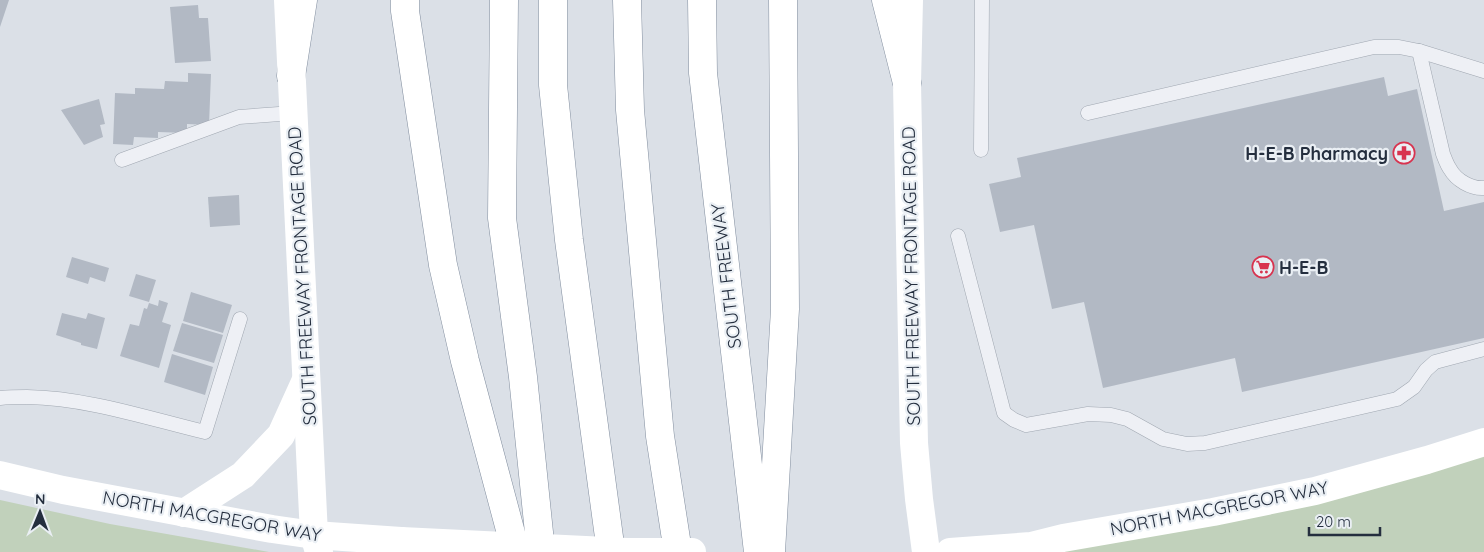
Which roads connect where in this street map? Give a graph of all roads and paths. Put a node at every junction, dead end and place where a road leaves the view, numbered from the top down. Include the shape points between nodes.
1 (288, 0) edge
2 (303, 0) edge
3 (405, 0) edge
4 (504, 0) edge
5 (553, 0) edge
6 (627, 0) edge
7 (702, 0) edge
8 (886, 0) edge
9 (908, 0) edge
10 (982, 0) edge
11 (783, 1) edge
12 (1419, 51) junction
13 (1484, 71) edge
14 (291, 76) junction
15 (907, 83) junction
16 (293, 112) junction
17 (1088, 113) dead end
18 (981, 150) dead end
19 (122, 160) dead end
20 (1484, 188) edge
21 (958, 236) dead end
22 (240, 319) dead end
23 (1484, 349) edge
24 (308, 376) junction
25 (0, 398) edge
26 (1484, 442) edge
27 (0, 475) edge
28 (184, 513) junction
29 (316, 543) edge
30 (394, 547) edge
31 (516, 552) edge
32 (541, 552) edge
33 (612, 552) edge
34 (678, 552) edge
35 (697, 552) edge
36 (758, 552) edge
37 (771, 552) edge
38 (926, 552) edge
39 (950, 552) edge

1 - 14 main road, SOUTH FREEWAY FRONTAGE ROAD
2 - 14 main road
3 - 31 main road via 443,265
4 - 32 main road via 502,218
5 - 33 main road via 553,85 569,240
6 - 34 main road via 631,120 660,436
7 - 36 main road, SOUTH FREEWAY via 702,74
8 - 15 main road
9 - 15 main road, SOUTH FREEWAY FRONTAGE ROAD
10 - 18 lane
11 - 37 main road via 784,309
12 - 13 lane
12 - 17 lane via 1374,47
12 - 20 lane via 1443,154 1450,170 1463,182
14 - 16 main road, SOUTH FREEWAY FRONTAGE ROAD
15 - 38 main road, SOUTH FREEWAY FRONTAGE ROAD via 914,443
16 - 19 lane via 238,118
16 - 24 main road, SOUTH FREEWAY FRONTAGE ROAD
21 - 23 lane via 1004,413 1026,425 1088,414 1111,416 1126,419 1163,440 1205,443 1397,398 1414,387 1434,362
22 - 25 lane via 205,432 73,401
24 - 28 main road via 281,436 243,475
24 - 29 main road, SOUTH FREEWAY FRONTAGE ROAD
26 - 39 main road, NORTH MACGREGOR WAY via 1315,491 1214,512 1031,546
27 - 28 main road, NORTH MACGREGOR WAY
28 - 29 main road, NORTH MACGREGOR WAY via 272,529
29 - 30 main road, NORTH MACGREGOR WAY
30 - 35 main road, NORTH MACGREGOR WAY, bridge

